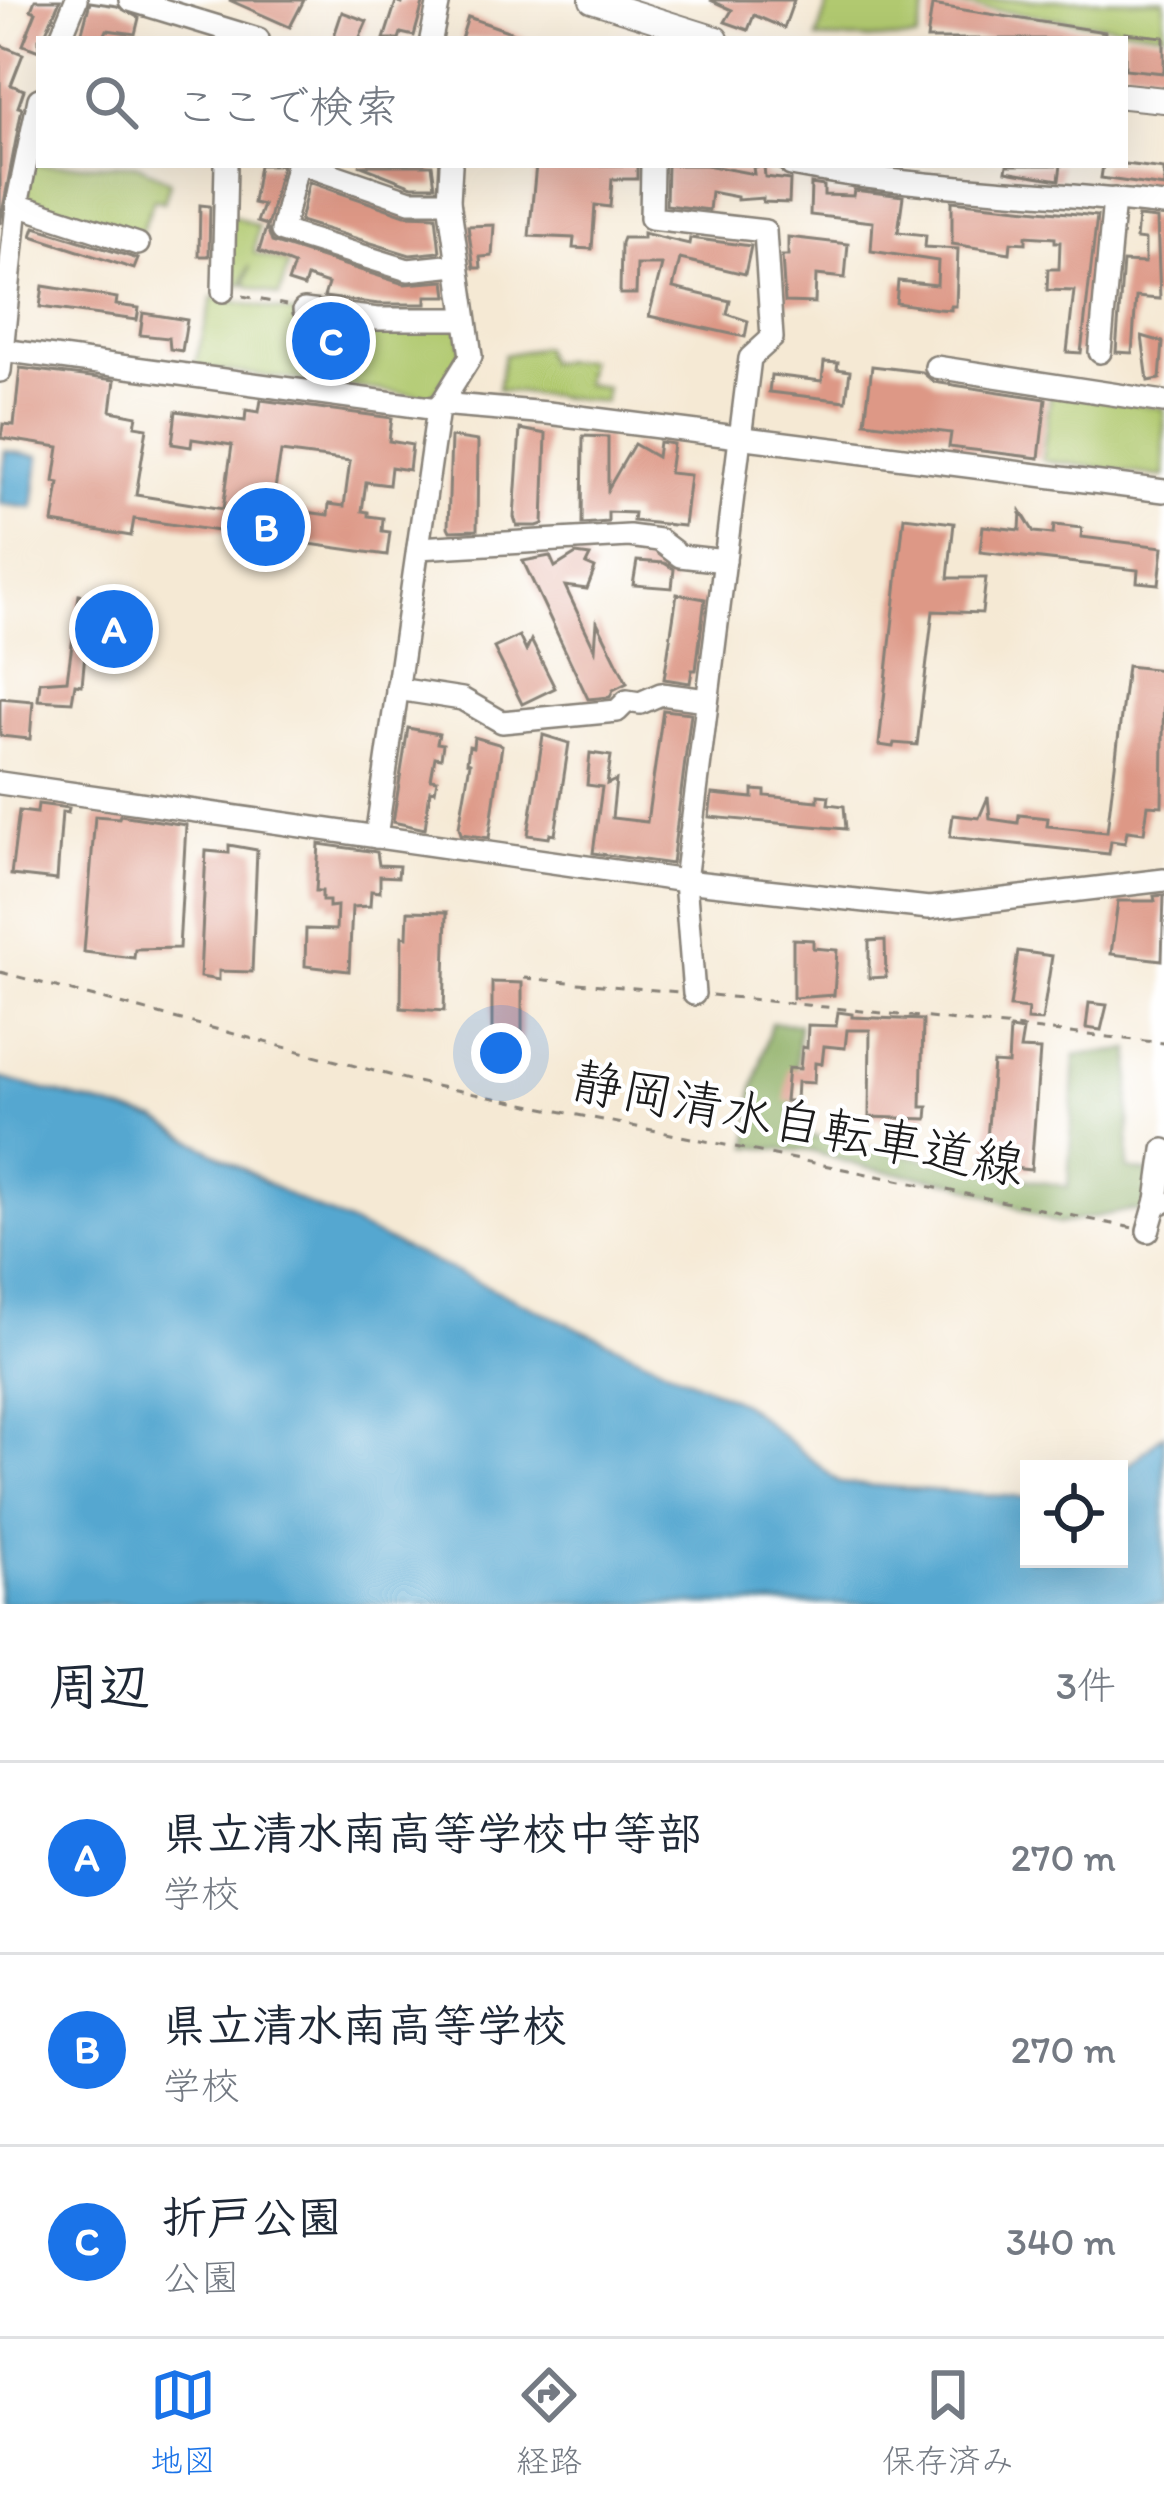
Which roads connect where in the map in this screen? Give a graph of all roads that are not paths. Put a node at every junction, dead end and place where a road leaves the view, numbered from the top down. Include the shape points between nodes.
1 (76, 0) edge
2 (439, 0) edge
3 (592, 0) edge
4 (135, 1) edge
5 (200, 10) edge
6 (61, 36) edge
7 (250, 36) edge
8 (432, 36) edge
9 (706, 36) edge
10 (1128, 96) edge
11 (1164, 100) edge
12 (36, 113) edge
13 (226, 168) edge
14 (300, 168) edge
15 (310, 168) edge
16 (452, 168) edge
17 (652, 168) edge
18 (807, 168) edge
19 (1114, 199) junction
20 (449, 201) junction
21 (17, 205) junction
22 (1164, 205) edge
23 (7, 229) edge
24 (138, 244) dead end
25 (456, 265) junction
26 (224, 291) road end
27 (304, 310) road end
28 (465, 319) junction
29 (2, 349) edge
30 (1100, 352) dead end
31 (935, 368) dead end
32 (1164, 400) edge
33 (439, 406) junction
34 (740, 440) junction
35 (1164, 491) edge
36 (418, 548) junction
37 (725, 561) junction
38 (397, 689) junction
39 (707, 700) junction
40 (0, 784) edge
41 (376, 837) junction
42 (1164, 880) edge
43 (685, 881) junction
44 (694, 994) road end
45 (1164, 1150) edge
46 (1161, 1201) edge
47 (1148, 1231) road end

1 - 6 street
2 - 8 street
3 - 9 main road
4 - 5 street
5 - 7 street
10 - 11 main road
12 - 21 street
13 - 26 street
14 - 25 street via 282,231 408,270
15 - 20 street via 410,201
16 - 20 street
17 - 34 street via 651,218 765,231 772,338 750,358
18 - 19 street
19 - 22 street
19 - 30 street
20 - 25 street
21 - 23 street
21 - 24 street
23 - 29 street
25 - 28 street
27 - 28 street
28 - 33 street via 471,356
29 - 33 street
31 - 32 street
33 - 34 street
33 - 36 street
34 - 35 street
34 - 37 street
36 - 37 street via 629,536 659,540 680,556
36 - 38 street
37 - 39 street
38 - 39 street via 462,698 502,722 617,711 661,694
38 - 41 street
39 - 43 street
40 - 41 street
41 - 43 street
42 - 43 street via 929,908
43 - 44 street
45 - 46 street
46 - 47 street

